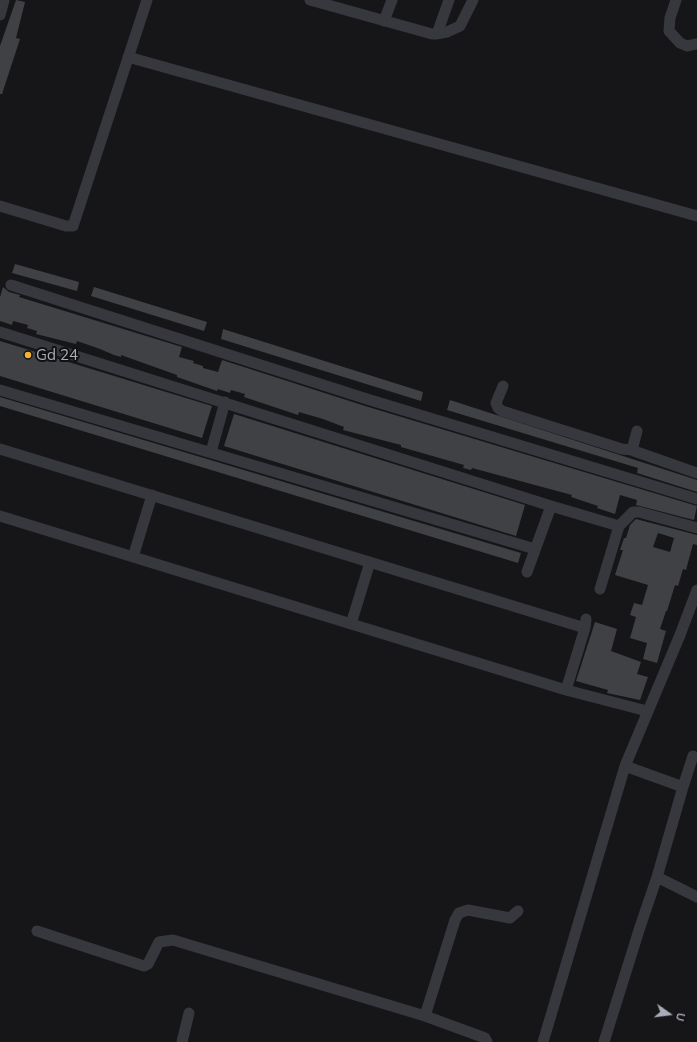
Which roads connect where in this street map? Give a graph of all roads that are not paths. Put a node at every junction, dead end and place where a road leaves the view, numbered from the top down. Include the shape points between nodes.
1 (4, 0) edge
2 (147, 0) edge
3 (310, 0) edge
4 (392, 0) edge
5 (449, 0) edge
6 (473, 0) edge
7 (676, 0) edge
8 (332, 3) edge
9 (0, 14) edge
10 (384, 21) junction
11 (436, 34) junction
12 (697, 44) edge
13 (128, 57) junction
14 (0, 206) edge
15 (697, 216) edge
16 (11, 285) dead end
17 (0, 332) edge
18 (503, 386) dead end
19 (0, 390) edge
20 (225, 402) junction
21 (637, 431) dead end
22 (0, 449) edge
23 (632, 450) junction
24 (211, 452) junction
25 (697, 473) edge
26 (152, 495) junction
27 (697, 499) edge
28 (551, 506) junction
29 (0, 516) edge
30 (619, 526) junction
31 (697, 528) edge
32 (535, 549) junction
33 (133, 557) junction
34 (370, 562) junction
35 (527, 572) dead end
36 (600, 589) dead end
37 (697, 590) edge
38 (351, 624) junction
39 (566, 690) junction
40 (643, 710) junction
41 (693, 756) dead end
42 (625, 766) junction
43 (683, 787) junction
44 (657, 877) junction
45 (697, 897) edge
46 (518, 911) dead end
47 (37, 931) dead end
48 (189, 1013) dead end
49 (425, 1016) junction
50 (182, 1042) edge
51 (487, 1042) edge
52 (543, 1042) edge
53 (604, 1042) edge

1 - 9 street
2 - 13 street
3 - 8 street
4 - 10 street
5 - 11 street
6 - 11 street via 460,26
7 - 12 street via 669,31 680,43 688,46
8 - 10 street
10 - 11 street
13 - 14 street via 73,226
13 - 15 street
16 - 27 street via 367,399
17 - 20 street
18 - 23 street via 496,403 502,410
19 - 24 street
20 - 24 street
20 - 28 street
21 - 23 street
22 - 26 street
23 - 25 street
24 - 32 street
26 - 33 street
26 - 34 street
28 - 30 street
28 - 32 street
29 - 33 street
30 - 31 street via 629,515 637,511
30 - 36 street
32 - 35 street
33 - 38 street
34 - 38 street
34 - 39 street via 586,623
37 - 40 street via 680,635
38 - 39 street
39 - 40 street
40 - 42 street
41 - 43 street
42 - 43 street
42 - 52 street
43 - 44 street
44 - 45 street
44 - 53 street
46 - 49 street via 510,918 468,910 459,913
47 - 49 street via 144,966 148,964 160,942 173,940
48 - 50 street
49 - 51 street via 486,1038

